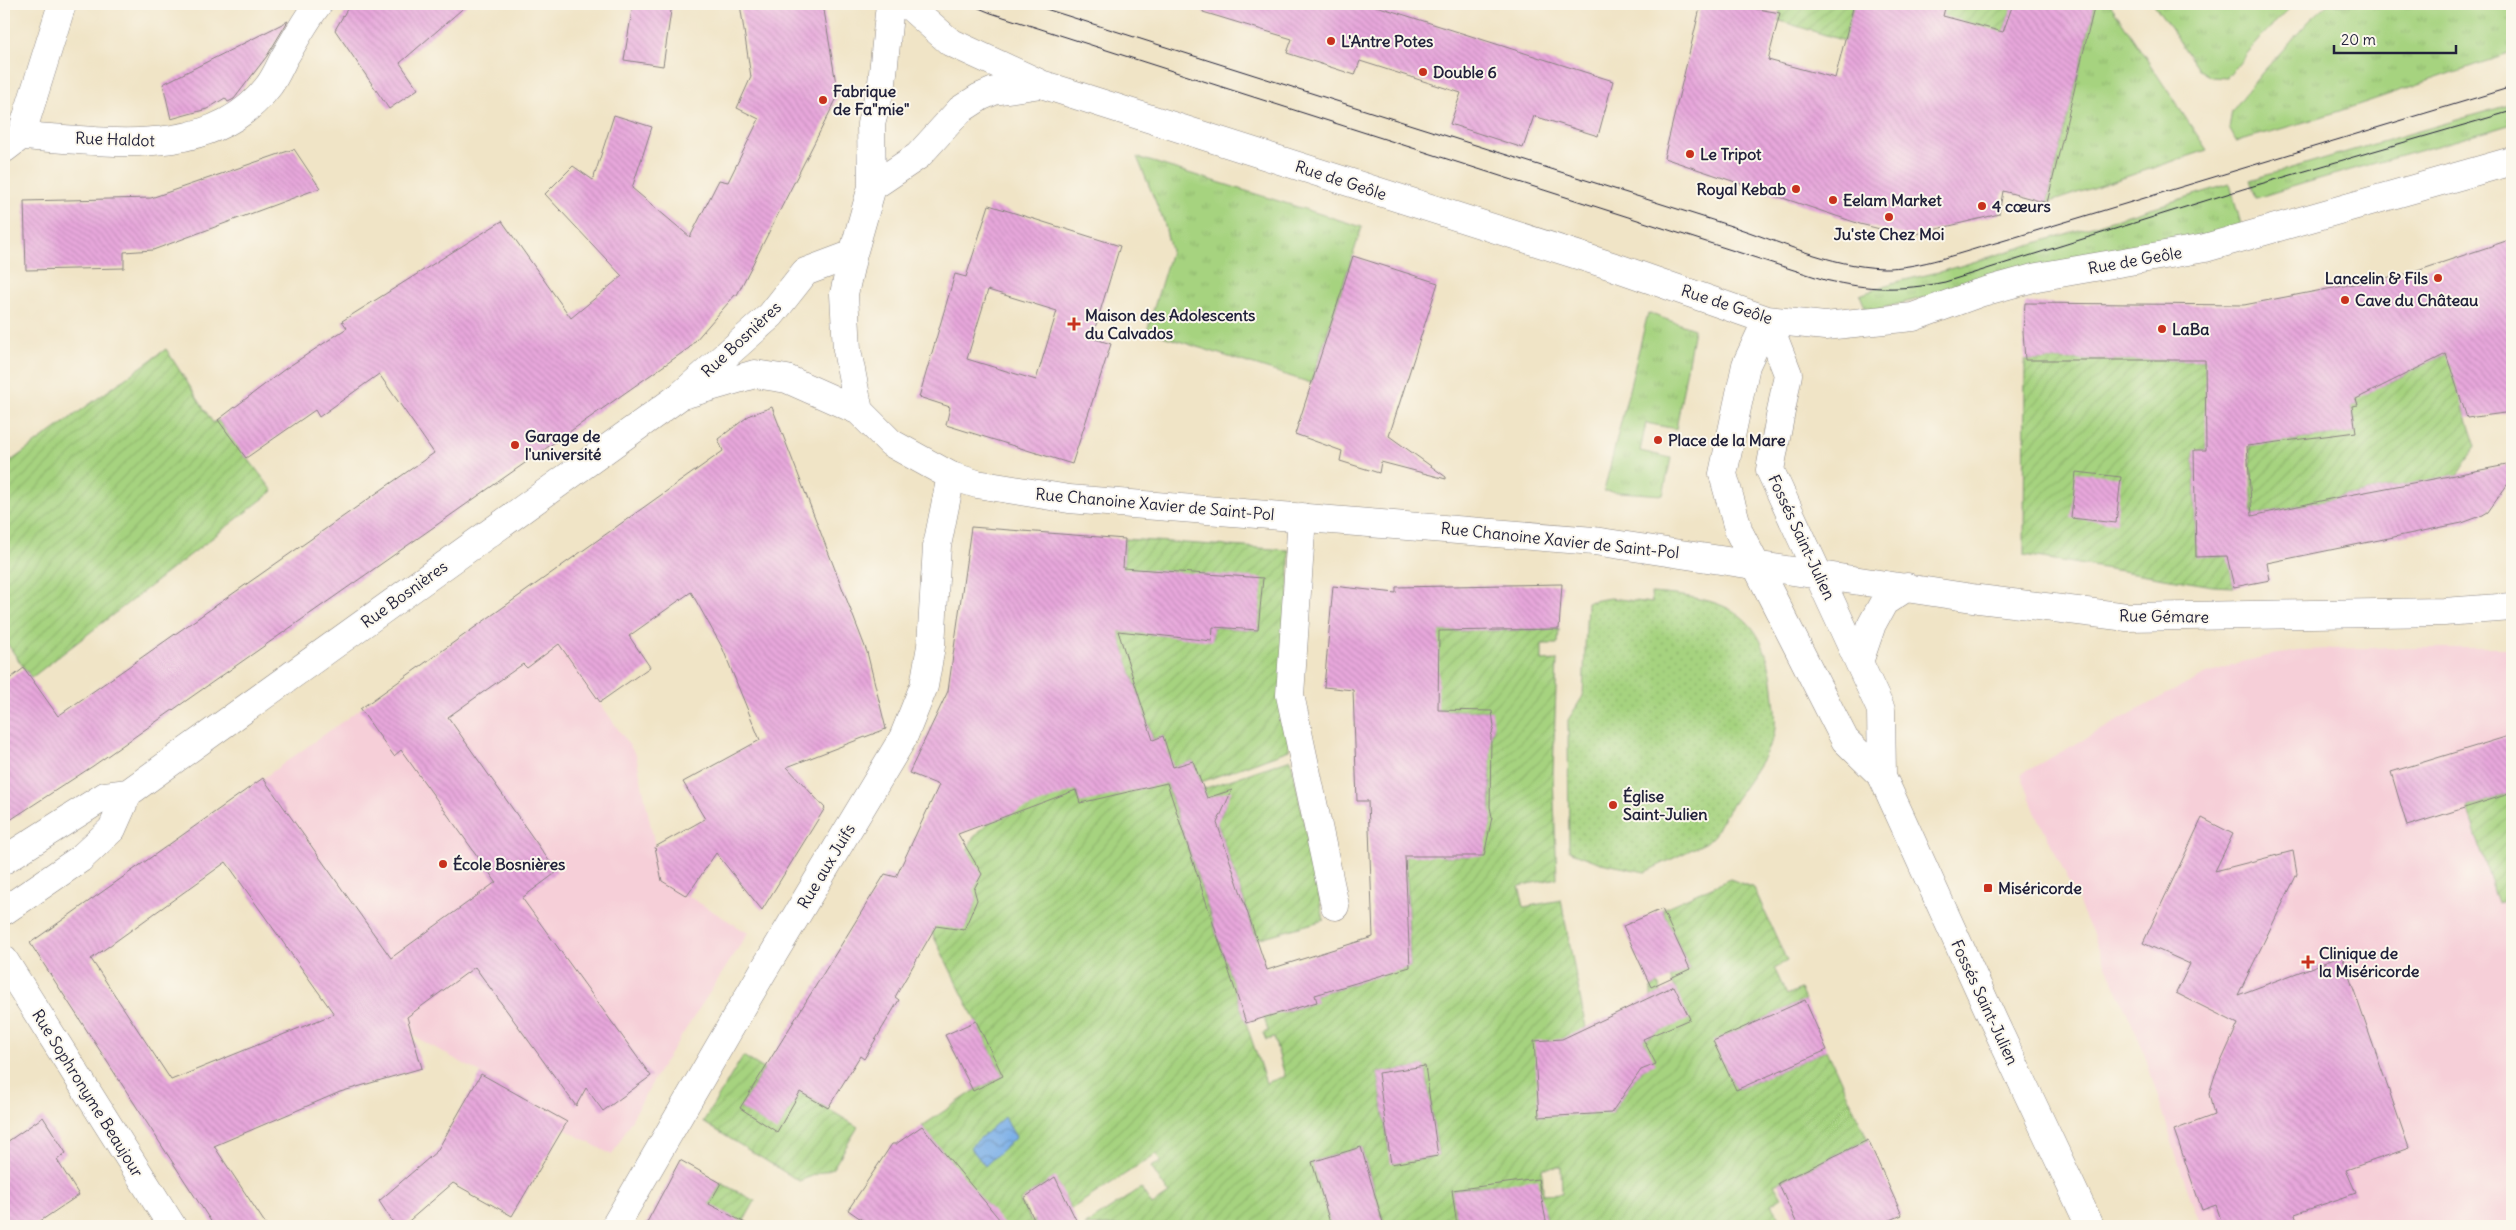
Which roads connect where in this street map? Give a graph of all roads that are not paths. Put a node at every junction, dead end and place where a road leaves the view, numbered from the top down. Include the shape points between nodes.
1 (62, 4) edge
2 (318, 4) edge
3 (890, 4) edge
4 (906, 4) edge
5 (1041, 84) junction
6 (12, 142) edge
7 (2512, 161) edge
8 (872, 187) junction
9 (852, 254) junction
10 (1766, 320) junction
11 (680, 396) junction
12 (858, 411) junction
13 (951, 476) junction
14 (1302, 517) junction
15 (1758, 565) junction
16 (1818, 573) junction
17 (1907, 588) junction
18 (2512, 607) edge
19 (1859, 662) junction
20 (1882, 776) junction
21 (128, 793) junction
22 (4, 860) edge
23 (1335, 906) dead end
24 (4, 911) edge
25 (4, 960) edge
26 (172, 1226) edge
27 (615, 1226) edge
28 (2090, 1226) edge

1 - 6 main road
2 - 6 main road, Rue Haldot via 268,88 247,109 225,122 171,141
3 - 8 main road via 882,83 872,124
4 - 5 main road, Rue de Geôle via 950,42
5 - 8 main road via 994,91 980,97 960,110 918,156
5 - 10 main road, Rue de Geôle via 1615,268
7 - 10 main road, Rue de Geôle via 2205,248 2038,277 1979,293 1913,317 1825,326
8 - 9 main road
9 - 11 main road, Rue Bosnières via 805,272 771,315
9 - 12 main road via 844,294 844,327
10 - 15 main road, Fossés Saint-Julien via 1746,365 1723,474 1739,532
10 - 16 main road, Fossés Saint-Julien via 1788,374 1770,470
11 - 12 main road, Rue Bosnières via 755,374 787,379
11 - 21 main road, Rue Bosnières
12 - 13 main road via 891,443
13 - 14 main road, Rue Chanoine Xavier de Saint-Pol via 977,484 1069,499
13 - 27 main road, Rue aux Juifs via 936,554 930,654 924,686 903,738
14 - 15 main road, Rue Chanoine Xavier de Saint-Pol via 1594,541
14 - 23 main road via 1290,695
15 - 16 main road, Rue Chanoine Xavier de Saint-Pol
15 - 20 main road, Fossés Saint-Julien via 1845,740
16 - 17 main road, Rue Gémare
16 - 19 main road, Fossés Saint-Julien
17 - 18 main road, Rue Gémare via 2127,617 2444,612
17 - 19 main road via 1884,602 1872,624
19 - 20 main road, Fossés Saint-Julien via 1881,710
20 - 28 main road, Fossés Saint-Julien
21 - 22 main road, Rue Bosnières via 104,796
21 - 24 main road via 112,829 80,859
25 - 26 main road, Rue Sophronyme Beaujour

